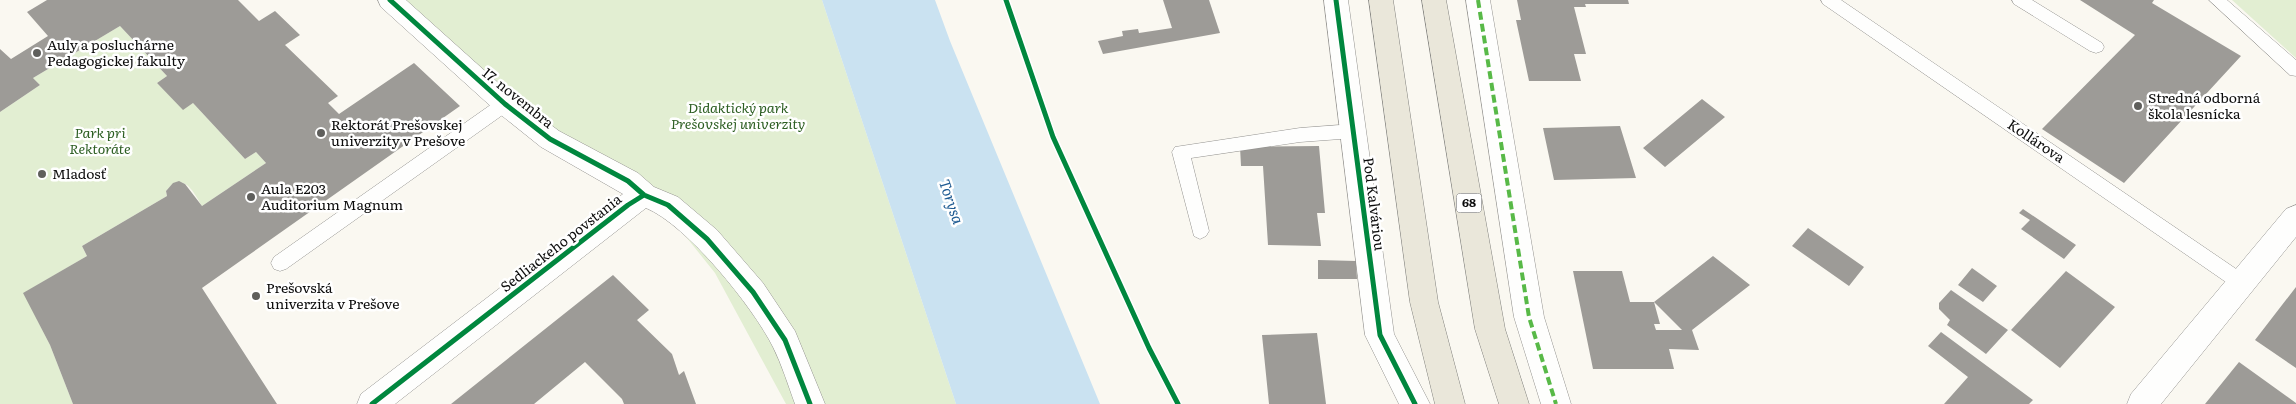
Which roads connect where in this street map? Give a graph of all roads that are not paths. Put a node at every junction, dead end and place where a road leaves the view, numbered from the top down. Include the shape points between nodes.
1 (390, 0) edge
2 (1336, 0) edge
3 (1381, 0) edge
4 (1434, 0) edge
5 (1478, 0) edge
6 (1830, 0) edge
7 (2020, 0) edge
8 (2217, 0) edge
9 (2096, 47) dead end
10 (2296, 70) edge
11 (505, 104) junction
12 (1354, 131) junction
13 (644, 195) junction
14 (2296, 217) edge
15 (1200, 231) dead end
16 (280, 263) dead end
17 (2242, 283) junction
18 (372, 404) edge
19 (810, 404) edge
20 (1415, 404) edge
21 (1450, 404) edge
22 (1514, 404) edge
23 (1556, 404) edge
24 (2142, 404) edge

1 - 11 street, 17. novembra
2 - 12 street, Pod Kalváriou
3 - 21 main road via 1424,302
4 - 22 main road, 68 via 1490,329
5 - 23 street via 1529,317
6 - 17 lane, Kollárova
7 - 9 lane
8 - 10 lane
11 - 13 street, 17. novembra via 550,139 628,181
11 - 16 lane
12 - 15 lane via 1300,135 1181,152
12 - 20 street, Pod Kalváriou via 1380,335
13 - 18 street, Sedliackeho povstania
13 - 19 street via 668,205 707,239 753,292 785,340
14 - 17 street
17 - 24 street

